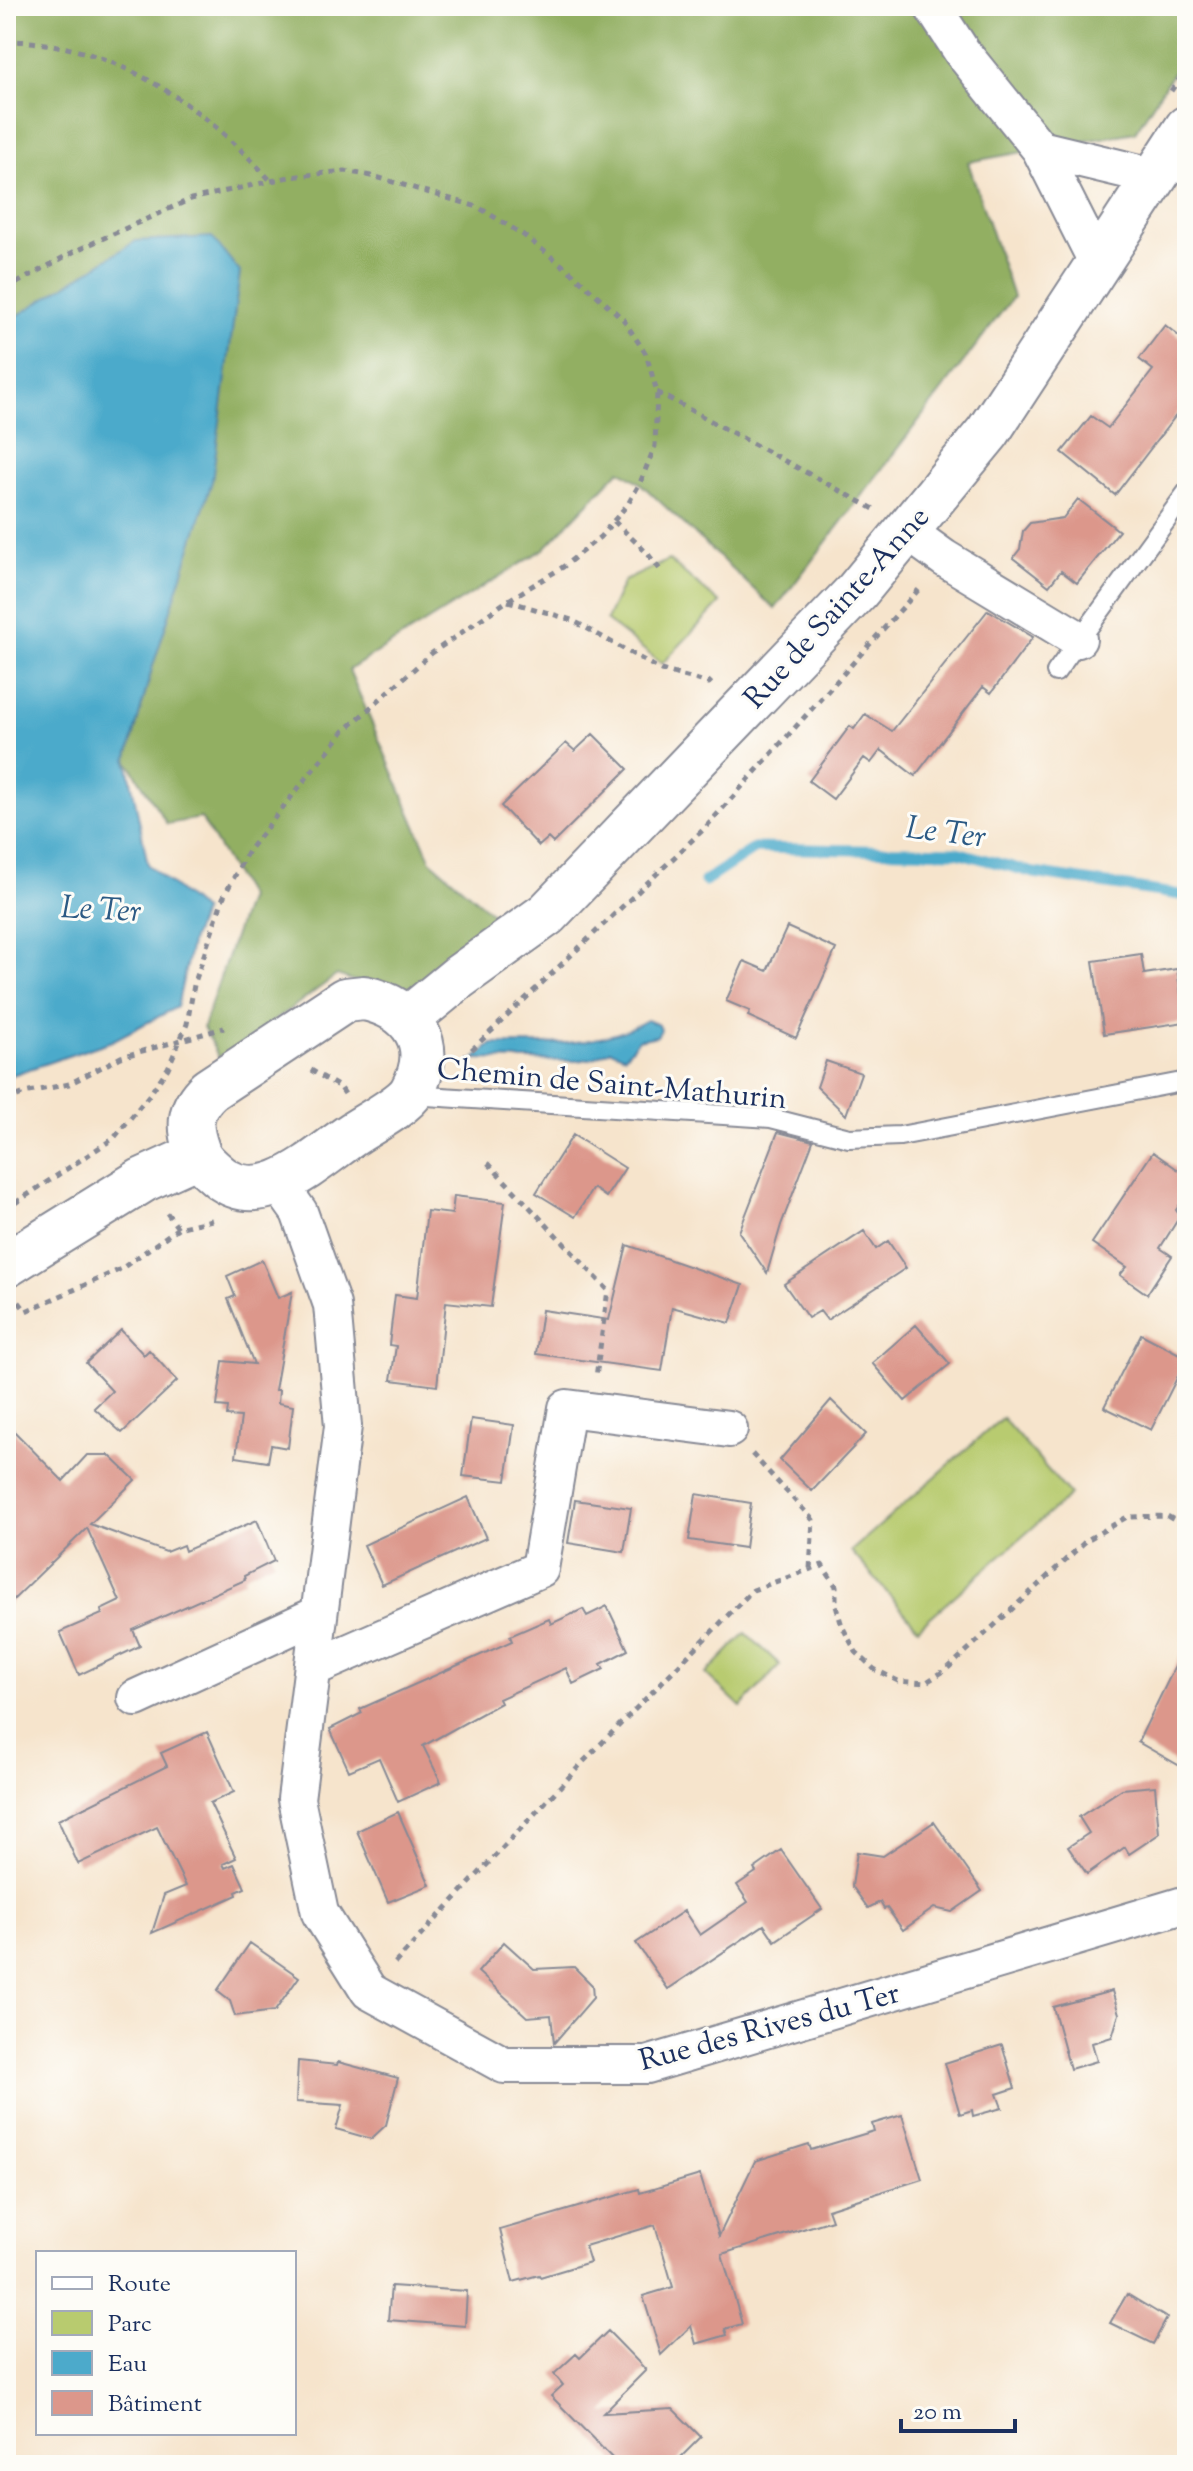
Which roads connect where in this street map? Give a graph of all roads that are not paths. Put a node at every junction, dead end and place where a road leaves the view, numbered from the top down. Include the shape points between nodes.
1 (932, 6) edge
2 (1187, 128) edge
3 (1040, 149) junction
4 (1156, 177) junction
5 (1098, 264) junction
6 (1187, 492) edge
7 (892, 521) junction
8 (1078, 639) junction
9 (1056, 672) dead end
10 (409, 1018) junction
11 (1187, 1081) edge
12 (423, 1096) junction
13 (198, 1155) junction
14 (279, 1184) junction
15 (11, 1282) edge
16 (729, 1429) road end
17 (319, 1614) junction
18 (313, 1668) junction
19 (136, 1698) dead end
20 (1187, 1904) edge

1 - 3 street
2 - 4 street, Rue de Sainte-Anne
3 - 4 street
3 - 5 street
4 - 5 street, Rue de Sainte-Anne
5 - 7 street, Rue de Sainte-Anne via 988,432
6 - 8 lane
7 - 8 street
7 - 10 street, Rue de Sainte-Anne via 829,621 547,914
8 - 9 lane
10 - 12 street via 423,1055
10 - 13 street via 385,1002 345,1000 284,1038 196,1102 191,1129
11 - 12 lane, Chemin de Saint-Mathurin via 900,1136 849,1138 771,1118
12 - 14 street
13 - 14 street via 230,1185 251,1190
13 - 15 street via 143,1180
14 - 17 street, Rue des Rives du Ter via 299,1212 332,1305 343,1426
16 - 18 street via 567,1408 540,1569
17 - 18 street, Rue des Rives du Ter
17 - 19 street
18 - 20 street, Rue des Rives du Ter via 296,1799 320,1913 369,1991 504,2065 647,2065

